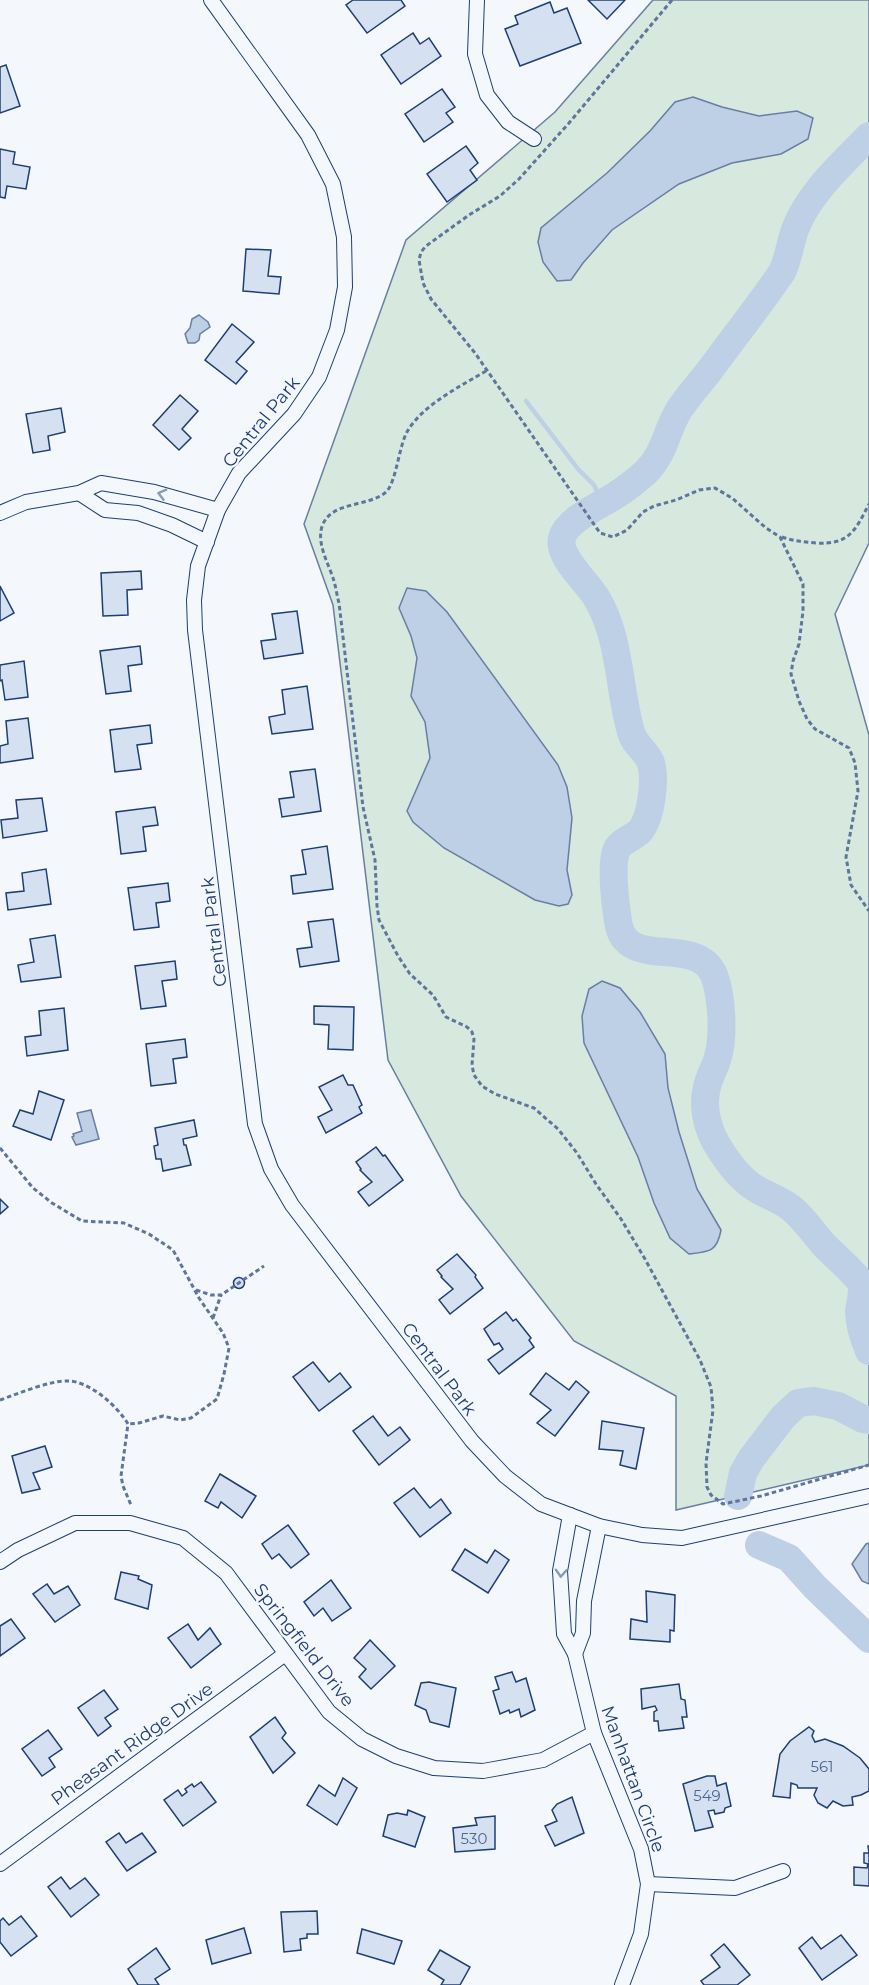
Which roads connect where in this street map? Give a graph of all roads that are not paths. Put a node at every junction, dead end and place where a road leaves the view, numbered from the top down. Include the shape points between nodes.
1 (211, 0) edge
2 (477, 0) edge
3 (534, 139) dead end
4 (79, 493) junction
5 (218, 510) junction
6 (0, 513) edge
7 (207, 542) junction
8 (869, 1496) edge
9 (570, 1515) junction
10 (599, 1526) junction
11 (0, 1562) edge
12 (285, 1654) junction
13 (575, 1654) junction
14 (594, 1733) junction
15 (0, 1864) edge
16 (783, 1871) dead end
17 (648, 1884) junction
18 (622, 1985) edge

1 - 5 street, Central Park via 308,135 333,184 344,237 345,287 337,330 320,377 294,414 239,473
2 - 3 street via 475,54 487,95 508,122
5 -> 4 street via 154,492 100,483
4 - 6 street via 26,502
4 - 7 street via 105,510 138,513
5 - 7 street, Central Park
7 - 9 street, Central Park via 198,566 195,630 255,1124 271,1169 292,1205 472,1441 505,1476 541,1504
8 - 10 street, Central Park via 682,1538
9 - 10 street, Central Park
9 -> 13 street, Manhattan Circle via 560,1571 564,1634
10 - 13 street, Manhattan Circle via 584,1601 583,1633
11 - 12 street, Springfield Drive via 75,1523 130,1523 183,1538 226,1573
12 - 14 street, Springfield Drive via 329,1712 362,1739 396,1756 434,1768 483,1771 543,1760
12 - 15 street, Pheasant Ridge Drive
13 - 14 street, Manhattan Circle
14 - 17 street, Manhattan Circle via 641,1849
16 - 17 street via 735,1888
17 - 18 street, Manhattan Circle via 641,1934

